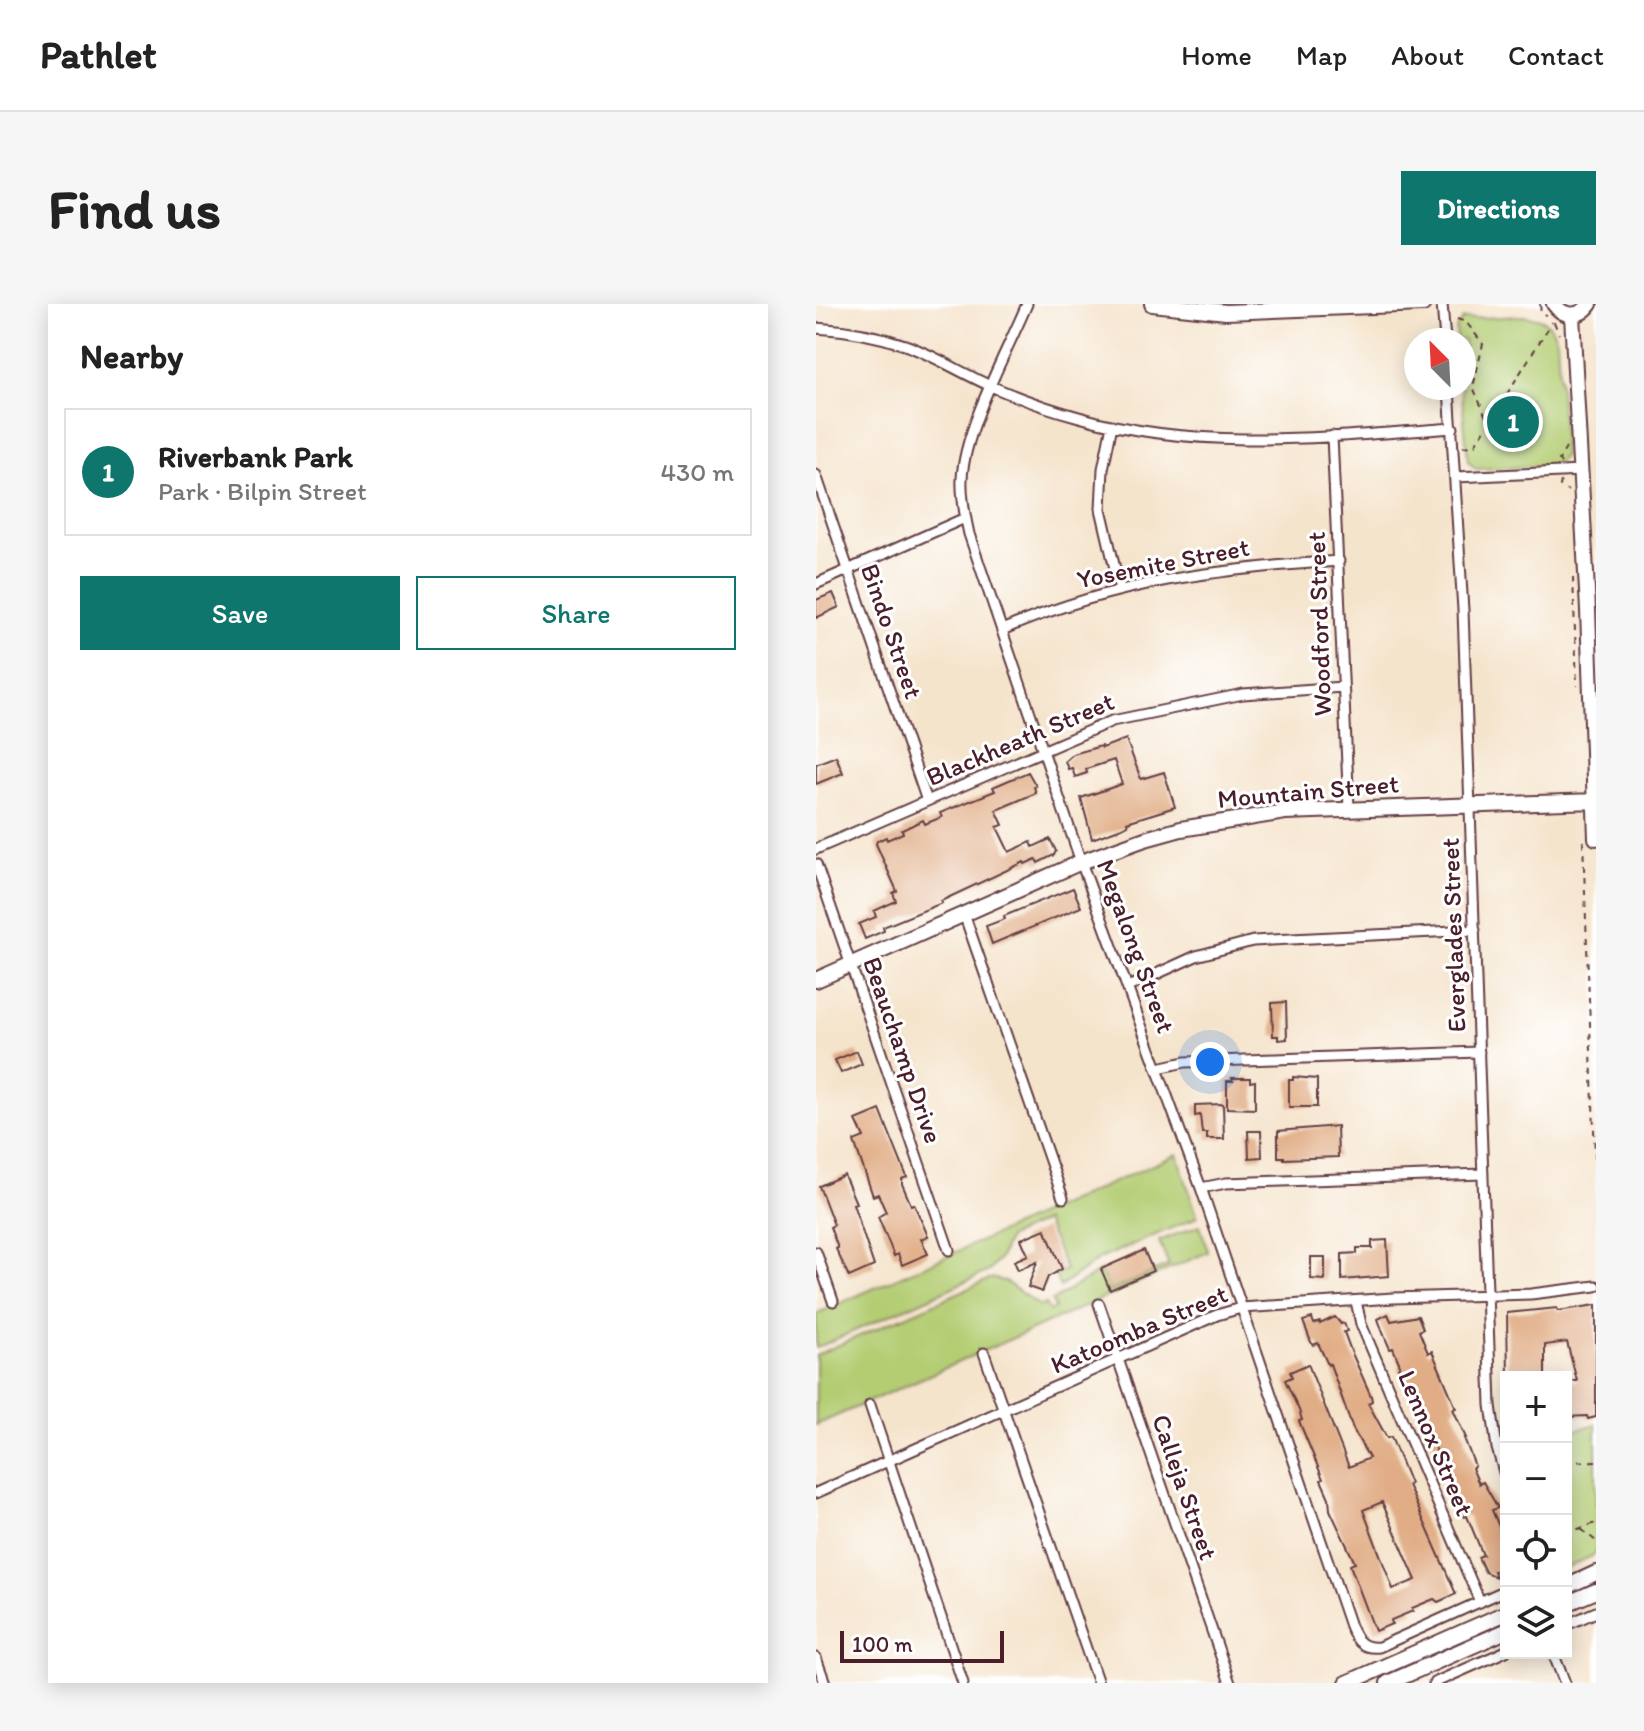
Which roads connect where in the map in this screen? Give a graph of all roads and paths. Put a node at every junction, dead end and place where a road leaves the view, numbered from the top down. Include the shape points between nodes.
1 (1027, 304) edge
2 (1152, 304) edge
3 (1423, 304) edge
4 (1442, 304) edge
5 (1540, 304) edge
6 (1554, 304) edge
7 (1590, 304) edge
8 (1182, 306) edge
9 (1316, 306) edge
10 (1572, 315) junction
11 (1457, 319) dead end
12 (1553, 321) junction
13 (816, 328) edge
14 (1444, 328) edge
15 (1561, 340) dead end
16 (991, 386) junction
17 (1450, 400) edge
18 (1489, 424) junction
19 (1112, 425) junction
20 (1453, 428) junction
21 (1332, 436) junction
22 (1567, 445) dead end
23 (1454, 448) junction
24 (1581, 471) junction
25 (1561, 472) junction
26 (816, 475) edge
27 (1456, 477) junction
28 (1569, 497) dead end
29 (965, 518) junction
30 (1339, 561) junction
31 (848, 570) junction
32 (1573, 576) dead end
33 (816, 584) edge
34 (1120, 590) junction
35 (1592, 610) edge
36 (1002, 630) junction
37 (1343, 687) junction
38 (1577, 687) dead end
39 (1594, 721) edge
40 (1043, 750) junction
41 (927, 801) junction
42 (1595, 801) edge
43 (1470, 804) junction
44 (1349, 809) junction
45 (1583, 828) dead end
46 (1596, 838) edge
47 (816, 849) edge
48 (1081, 862) junction
49 (816, 864) edge
50 (964, 914) junction
51 (1475, 930) junction
52 (851, 965) junction
53 (816, 980) edge
54 (1128, 987) junction
55 (1479, 1052) junction
56 (1158, 1068) junction
57 (1483, 1174) junction
58 (1596, 1182) edge
59 (1201, 1188) junction
60 (1063, 1198) dead end
61 (949, 1250) dead end
62 (816, 1252) edge
63 (1596, 1286) edge
64 (1487, 1296) junction
65 (833, 1301) dead end
66 (1356, 1301) junction
67 (1099, 1304) dead end
68 (1241, 1308) junction
69 (984, 1353) dead end
70 (1117, 1361) junction
71 (870, 1405) dead end
72 (1004, 1411) junction
73 (1500, 1455) edge
74 (1596, 1461) edge
75 (889, 1462) junction
76 (1572, 1462) edge
77 (816, 1493) edge
78 (1596, 1523) edge
79 (1580, 1528) junction
80 (1572, 1531) edge
81 (1596, 1541) edge
82 (1596, 1573) edge
83 (1572, 1584) edge
84 (1596, 1591) edge
85 (1500, 1593) edge
86 (1572, 1601) edge
87 (1480, 1602) junction
88 (1596, 1612) edge
89 (1500, 1616) edge
90 (1572, 1622) edge
91 (1500, 1634) edge
92 (1500, 1654) edge
93 (816, 1658) edge
94 (1555, 1659) edge
95 (825, 1683) edge
96 (963, 1683) edge
97 (1098, 1683) edge
98 (1230, 1683) edge
99 (1347, 1683) edge
100 (1388, 1683) edge
101 (1434, 1683) edge
102 (1565, 1683) edge

1 - 16 street, Megalong Street
2 - 8 street
3 - 9 street
4 - 14 street
5 - 12 path via 1541,313
6 - 10 street
7 - 10 street
8 - 9 street via 1226,312
10 - 24 street
11 - 18 path via 1466,322 1483,344 1473,387
12 - 15 path
12 - 18 path
13 - 16 street via 903,344
16 - 19 street
16 - 29 street, Megalong Street via 967,446 962,477
17 - 20 street, Everglades Street
18 - 23 path via 1475,445
19 - 21 street via 1204,438
19 - 34 street via 1101,509
20 - 21 street
20 - 23 street, Everglades Street
21 - 30 street, Woodford Street
22 - 25 path via 1559,460
23 - 27 street, Everglades Street
24 - 25 street
24 - 35 street
25 - 27 street
25 - 28 path via 1560,486
26 - 31 street, Bindo Street
27 - 43 street, Everglades Street
29 - 31 street
29 - 36 street, Megalong Street
30 - 34 street, Yosemite Street via 1226,569
30 - 37 street, Woodford Street
31 - 33 street
31 - 41 street, Bindo Street
32 - 38 path
34 - 36 street, Yosemite Street
35 - 39 street
36 - 40 street, Megalong Street
37 - 40 street, Blackheath Street via 1192,702 1112,721
37 - 44 street, Woodford Street
39 - 42 street
40 - 41 street, Blackheath Street
40 - 48 street, Megalong Street
41 - 47 street, Blackheath Street
42 - 43 street, Mountain Street
42 - 46 street
43 - 44 street, Mountain Street
43 - 51 street, Everglades Street
44 - 48 street, Mountain Street via 1215,822
45 - 58 path
48 - 50 street, Mountain Street
48 - 54 street, Megalong Street
49 - 52 street, Beauchamp Drive
50 - 52 street, Mountain Street
50 - 60 street
51 - 54 street via 1253,941 1196,956
51 - 55 street, Everglades Street
52 - 53 street, Mountain Street
52 - 61 street, Beauchamp Drive
54 - 56 street, Megalong Street
55 - 56 street via 1185,1062
55 - 57 street, Everglades Street
56 - 59 street, Megalong Street
57 - 59 street
57 - 64 street, Everglades Street
59 - 68 street, Megalong Street
62 - 65 street
63 - 64 street, Katoomba Street
64 - 66 street, Katoomba Street
64 - 73 street, Everglades Street via 1493,1426
66 - 68 street, Katoomba Street
66 - 87 street, Lennox Street via 1361,1324
67 - 70 street, Calleja Street
68 - 70 street, Katoomba Street
68 - 87 street, Megalong Street via 1354,1635 1363,1645 1379,1647
69 - 72 street
70 - 72 street, Katoomba Street
70 - 98 street, Calleja Street
71 - 75 street
72 - 75 street, Katoomba Street
72 - 97 street
74 - 76 path
75 - 77 street, Katoomba Street
75 - 96 street
78 - 79 path
79 - 80 path
79 - 81 path
82 - 83 street
84 - 86 street
85 - 87 street
88 - 90 street
89 - 99 street
91 - 100 street
92 - 101 street
93 - 95 street
94 - 102 street

